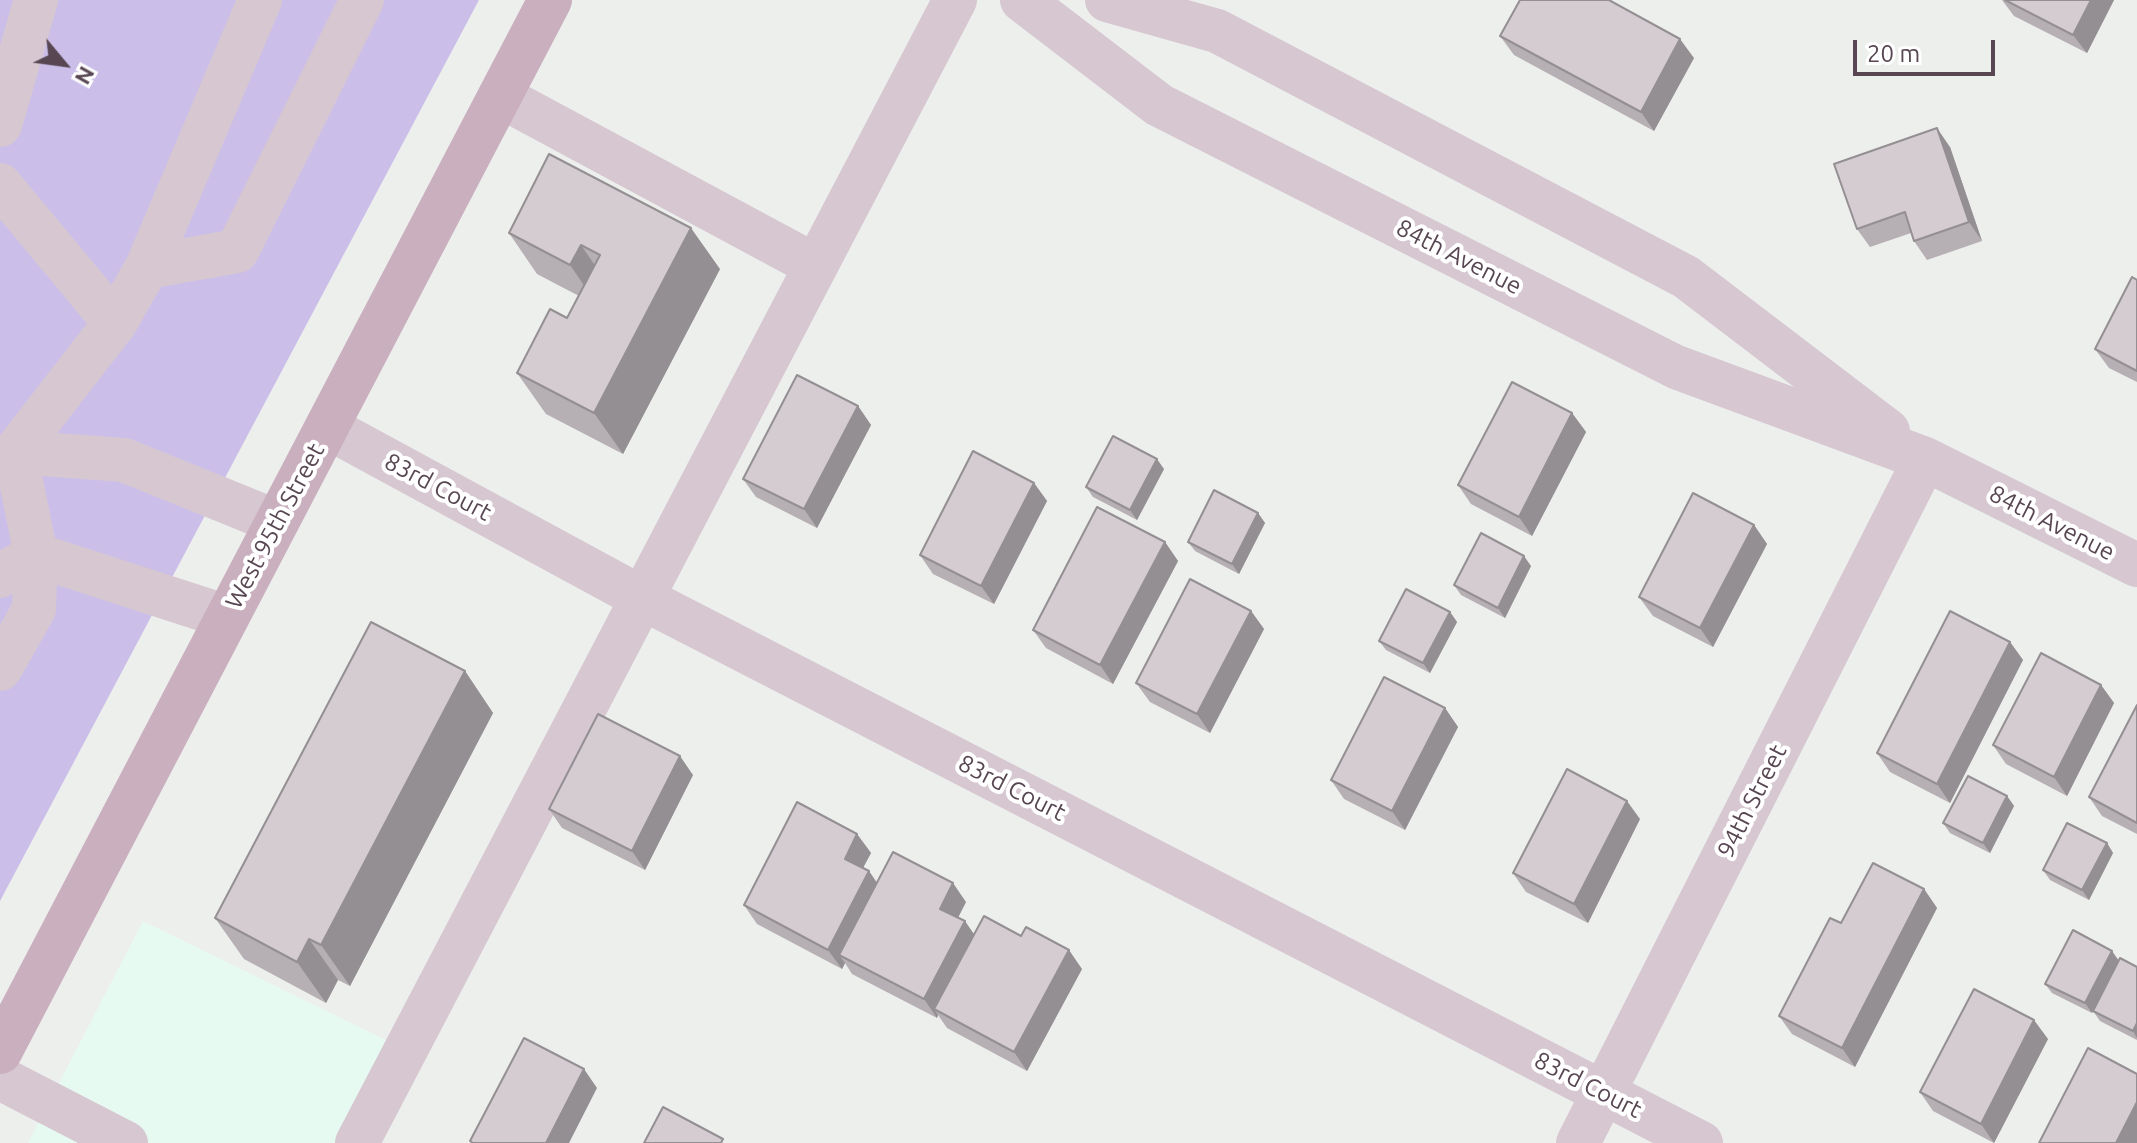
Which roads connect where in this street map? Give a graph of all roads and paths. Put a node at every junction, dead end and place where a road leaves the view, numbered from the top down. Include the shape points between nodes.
1 (36, 0) edge
2 (260, 0) edge
3 (362, 0) edge
4 (550, 0) edge
5 (955, 0) edge
6 (1022, 0) edge
7 (1107, 0) edge
8 (500, 96) junction
9 (0, 125) edge
10 (0, 185) edge
11 (816, 266) junction
12 (147, 267) junction
13 (115, 323) junction
14 (327, 427) junction
15 (8, 456) edge
16 (1925, 459) junction
17 (277, 522) junction
18 (2137, 565) edge
19 (18, 566) edge
20 (642, 598) junction
21 (227, 617) junction
22 (0, 669) edge
23 (13, 1000) edge
24 (0, 1052) edge
25 (0, 1078) edge
26 (1605, 1093) junction
27 (126, 1143) edge
28 (357, 1143) edge
29 (1578, 1143) edge
30 (1701, 1143) edge

1 - 9 street
2 - 12 street
3 - 12 street via 237,251
4 - 8 main road, West 95th Street
5 - 11 street
6 - 16 street, 84th Avenue via 1159,105 1243,148 1676,367
7 - 16 street, 84th Avenue via 1217,31 1686,277
8 - 11 street
8 - 14 main road, West 95th Street
10 - 13 street
11 - 20 street
12 - 13 street
13 - 15 street
14 - 17 main road, West 95th Street
14 - 20 street, 83rd Court
15 - 17 street via 124,460
15 - 19 street
16 - 18 street, 84th Avenue
16 - 26 street, 94th Street
17 - 21 main road, West 95th Street
19 - 21 street
19 - 22 street via 34,609
20 - 26 street, 83rd Court
20 - 28 street
21 - 23 main road, West 95th Street
23 - 24 main road, West 95th Street
25 - 27 street
26 - 29 street, 94th Street
26 - 30 street, 83rd Court

